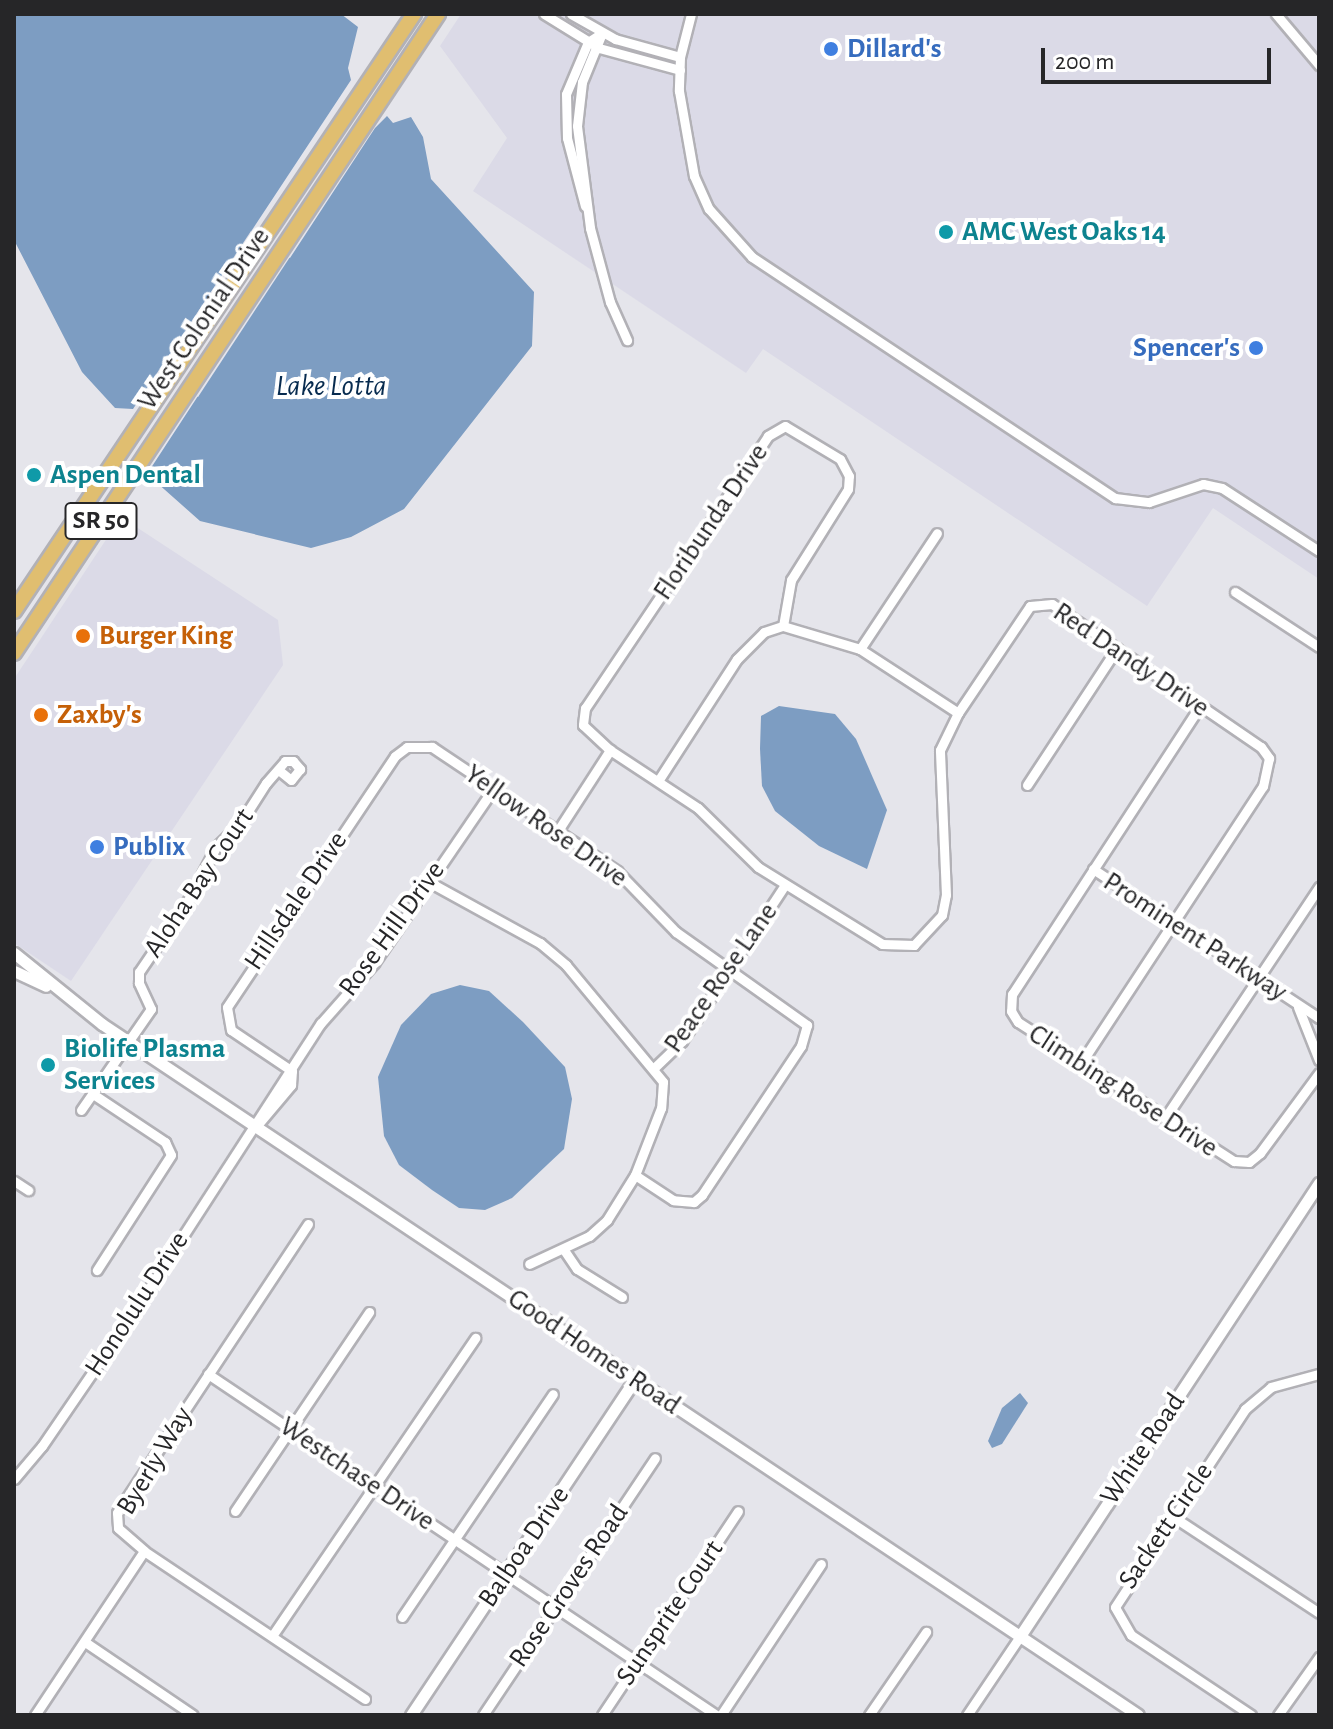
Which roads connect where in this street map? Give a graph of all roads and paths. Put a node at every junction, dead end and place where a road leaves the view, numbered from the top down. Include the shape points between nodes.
1 (414, 14) edge
2 (438, 14) edge
3 (544, 14) edge
4 (571, 14) edge
5 (691, 14) edge
6 (1276, 14) edge
7 (602, 33) junction
8 (588, 42) junction
9 (599, 48) junction
10 (680, 57) junction
11 (1319, 65) edge
12 (680, 70) junction
13 (587, 209) junction
14 (627, 340) dead end
15 (116, 458) junction
16 (135, 470) junction
17 (937, 533) dead end
18 (1319, 551) edge
19 (1235, 592) dead end
20 (14, 611) edge
21 (783, 626) junction
22 (1319, 647) edge
23 (1117, 648) junction
24 (860, 649) junction
25 (14, 653) edge
26 (1200, 706) junction
27 (958, 713) junction
28 (610, 750) junction
29 (440, 752) joint
30 (280, 771) dead end
31 (658, 781) junction
32 (1027, 785) dead end
33 (494, 788) junction
34 (557, 832) junction
35 (1093, 869) junction
36 (429, 882) junction
37 (785, 885) junction
38 (1319, 887) edge
39 (1173, 923) junction
40 (14, 953) edge
41 (731, 969) junction
42 (14, 971) edge
43 (1258, 980) junction
44 (51, 987) junction
45 (1296, 1004) junction
46 (1319, 1018) edge
47 (129, 1040) junction
48 (1319, 1060) edge
49 (1082, 1062) junction
50 (654, 1068) junction
51 (292, 1071) junction
52 (1319, 1073) edge
53 (93, 1094) junction
54 (81, 1110) dead end
55 (1165, 1118) junction
56 (255, 1126) junction
57 (635, 1175) junction
58 (14, 1181) edge
59 (1319, 1183) edge
60 (28, 1190) dead end
61 (308, 1224) dead end
62 (564, 1250) junction
63 (529, 1264) dead end
64 (97, 1270) dead end
65 (622, 1297) dead end
66 (369, 1312) dead end
67 (475, 1338) dead end
68 (208, 1374) junction
69 (1319, 1374) edge
70 (635, 1379) junction
71 (553, 1394) dead end
72 (291, 1430) junction
73 (655, 1458) dead end
74 (14, 1479) edge
75 (374, 1487) junction
76 (235, 1511) dead end
77 (738, 1511) dead end
78 (1172, 1516) junction
79 (456, 1541) junction
80 (144, 1551) junction
81 (821, 1564) dead end
82 (506, 1574) junction
83 (555, 1607) junction
84 (1319, 1613) edge
85 (402, 1617) dead end
86 (926, 1632) dead end
87 (272, 1636) junction
88 (1020, 1636) junction
89 (85, 1642) junction
90 (1319, 1657) edge
91 (637, 1662) junction
92 (365, 1699) dead end
93 (35, 1715) edge
94 (193, 1715) edge
95 (411, 1715) edge
96 (483, 1715) edge
97 (602, 1715) edge
98 (718, 1715) edge
99 (869, 1715) edge
100 (967, 1715) edge
101 (1138, 1715) edge
102 (1251, 1715) edge
103 (1278, 1715) edge

1 - 15 highway, West Colonial Drive / SR 50
2 - 16 highway, West Colonial Drive / SR 50
3 - 8 street
4 - 7 street
5 - 10 street
6 - 11 street
7 - 8 street
7 - 9 street
7 - 10 street
8 - 9 street
8 - 13 street via 571,77 565,113 576,181
9 - 12 street
9 - 13 street via 576,103
10 - 12 street
12 - 18 street via 694,176 709,209 752,257 1115,498 1149,502 1203,484 1222,488
13 - 14 street via 610,302
15 - 16 highway
15 - 20 highway, West Colonial Drive / SR 50
16 - 25 highway, West Colonial Drive / SR 50
17 - 24 street
19 - 22 street
21 - 24 street
21 - 28 street, Floribunda Drive via 791,580 848,489 849,476 840,459 785,426 768,436 585,708 583,725
21 - 31 street via 764,632 737,659
23 - 26 street, Red Dandy Drive
23 - 27 street, Red Dandy Drive via 1040,601 1021,615
23 - 32 street
24 - 27 street
26 - 35 street, Climbing Rose Drive
26 - 39 street, Red Dandy Drive via 1261,747 1269,758 1269,772
27 - 37 street, Red Dandy Drive via 940,750 946,895 942,915 929,933 914,945 882,944
28 - 31 street, Red Dandy Drive
28 - 34 street
29 - 33 street, Yellow Rose Drive
29 - 51 street, Hillsdale Drive via 418,745 395,756 231,997 231,1030
30 - 47 street, Aloha Bay Court via 216,847 139,972 151,1009
31 - 37 street, Red Dandy Drive via 698,808 758,867
33 - 34 street, Yellow Rose Drive
33 - 36 street, Rose Hill Drive
34 - 41 street, Yellow Rose Drive via 617,871 676,932
35 - 39 street, Prominent Parkway
35 - 49 street, Climbing Rose Drive via 1012,994 1011,1011 1018,1022
36 - 50 street via 540,943 566,965
36 - 51 street, Rose Hill Drive via 374,963 321,1023
37 - 41 street, Peace Rose Lane
38 - 43 street
39 - 43 street, Prominent Parkway
39 - 49 street, Red Dandy Drive
40 - 44 street, Good Homes Road
41 - 50 street, Peace Rose Lane via 682,1041
41 - 57 street, Yellow Rose Drive via 800,1015 807,1036 694,1202 673,1200
42 - 44 street, Good Homes Road
43 - 45 street, Prominent Parkway
43 - 55 street
44 - 47 street, Good Homes Road
45 - 46 street, Prominent Parkway
45 - 48 street, Prominent Parkway
47 - 53 street
47 - 56 street, Good Homes Road
49 - 55 street, Climbing Rose Drive
50 - 57 street via 664,1095
51 - 56 street, Rose Hill Drive via 291,1085 270,1115
52 - 55 street, Climbing Rose Drive via 1249,1162 1222,1156
53 - 54 street
53 - 64 street via 165,1142 171,1155
56 - 70 street, Good Homes Road
56 - 74 street, Honolulu Drive via 42,1446
57 - 62 street via 607,1220
58 - 60 street
59 - 88 street, White Road
61 - 68 street, Byerly Way
62 - 63 street
62 - 65 street via 577,1269
66 - 72 street
67 - 75 street
68 - 72 street, Westchase Drive
68 - 80 street, Byerly Way via 117,1513 118,1528
69 - 78 street, Sackett Circle via 1271,1387 1245,1409
70 - 82 street, Balboa Drive
70 - 88 street, Good Homes Road
71 - 79 street
72 - 75 street, Westchase Drive
72 - 76 street
73 - 83 street, Rose Groves Road
75 - 79 street, Westchase Drive
75 - 87 street
77 - 91 street, Sunsprite Court
78 - 84 street
78 - 102 street, Sackett Circle via 1120,1595 1115,1607 1120,1622
79 - 82 street, Westchase Drive
79 - 85 street
80 - 87 street, Byerly Way
80 - 89 street
81 - 98 street
82 - 83 street, Westchase Drive
82 - 95 street, Balboa Drive
83 - 91 street, Westchase Drive
83 - 96 street, Rose Groves Road
86 - 99 street
87 - 92 street, Byerly Way
88 - 100 street, White Road
88 - 101 street, Good Homes Road
89 - 93 street
89 - 94 street
90 - 103 street
91 - 97 street, Sunsprite Court
91 - 98 street, Westchase Drive

